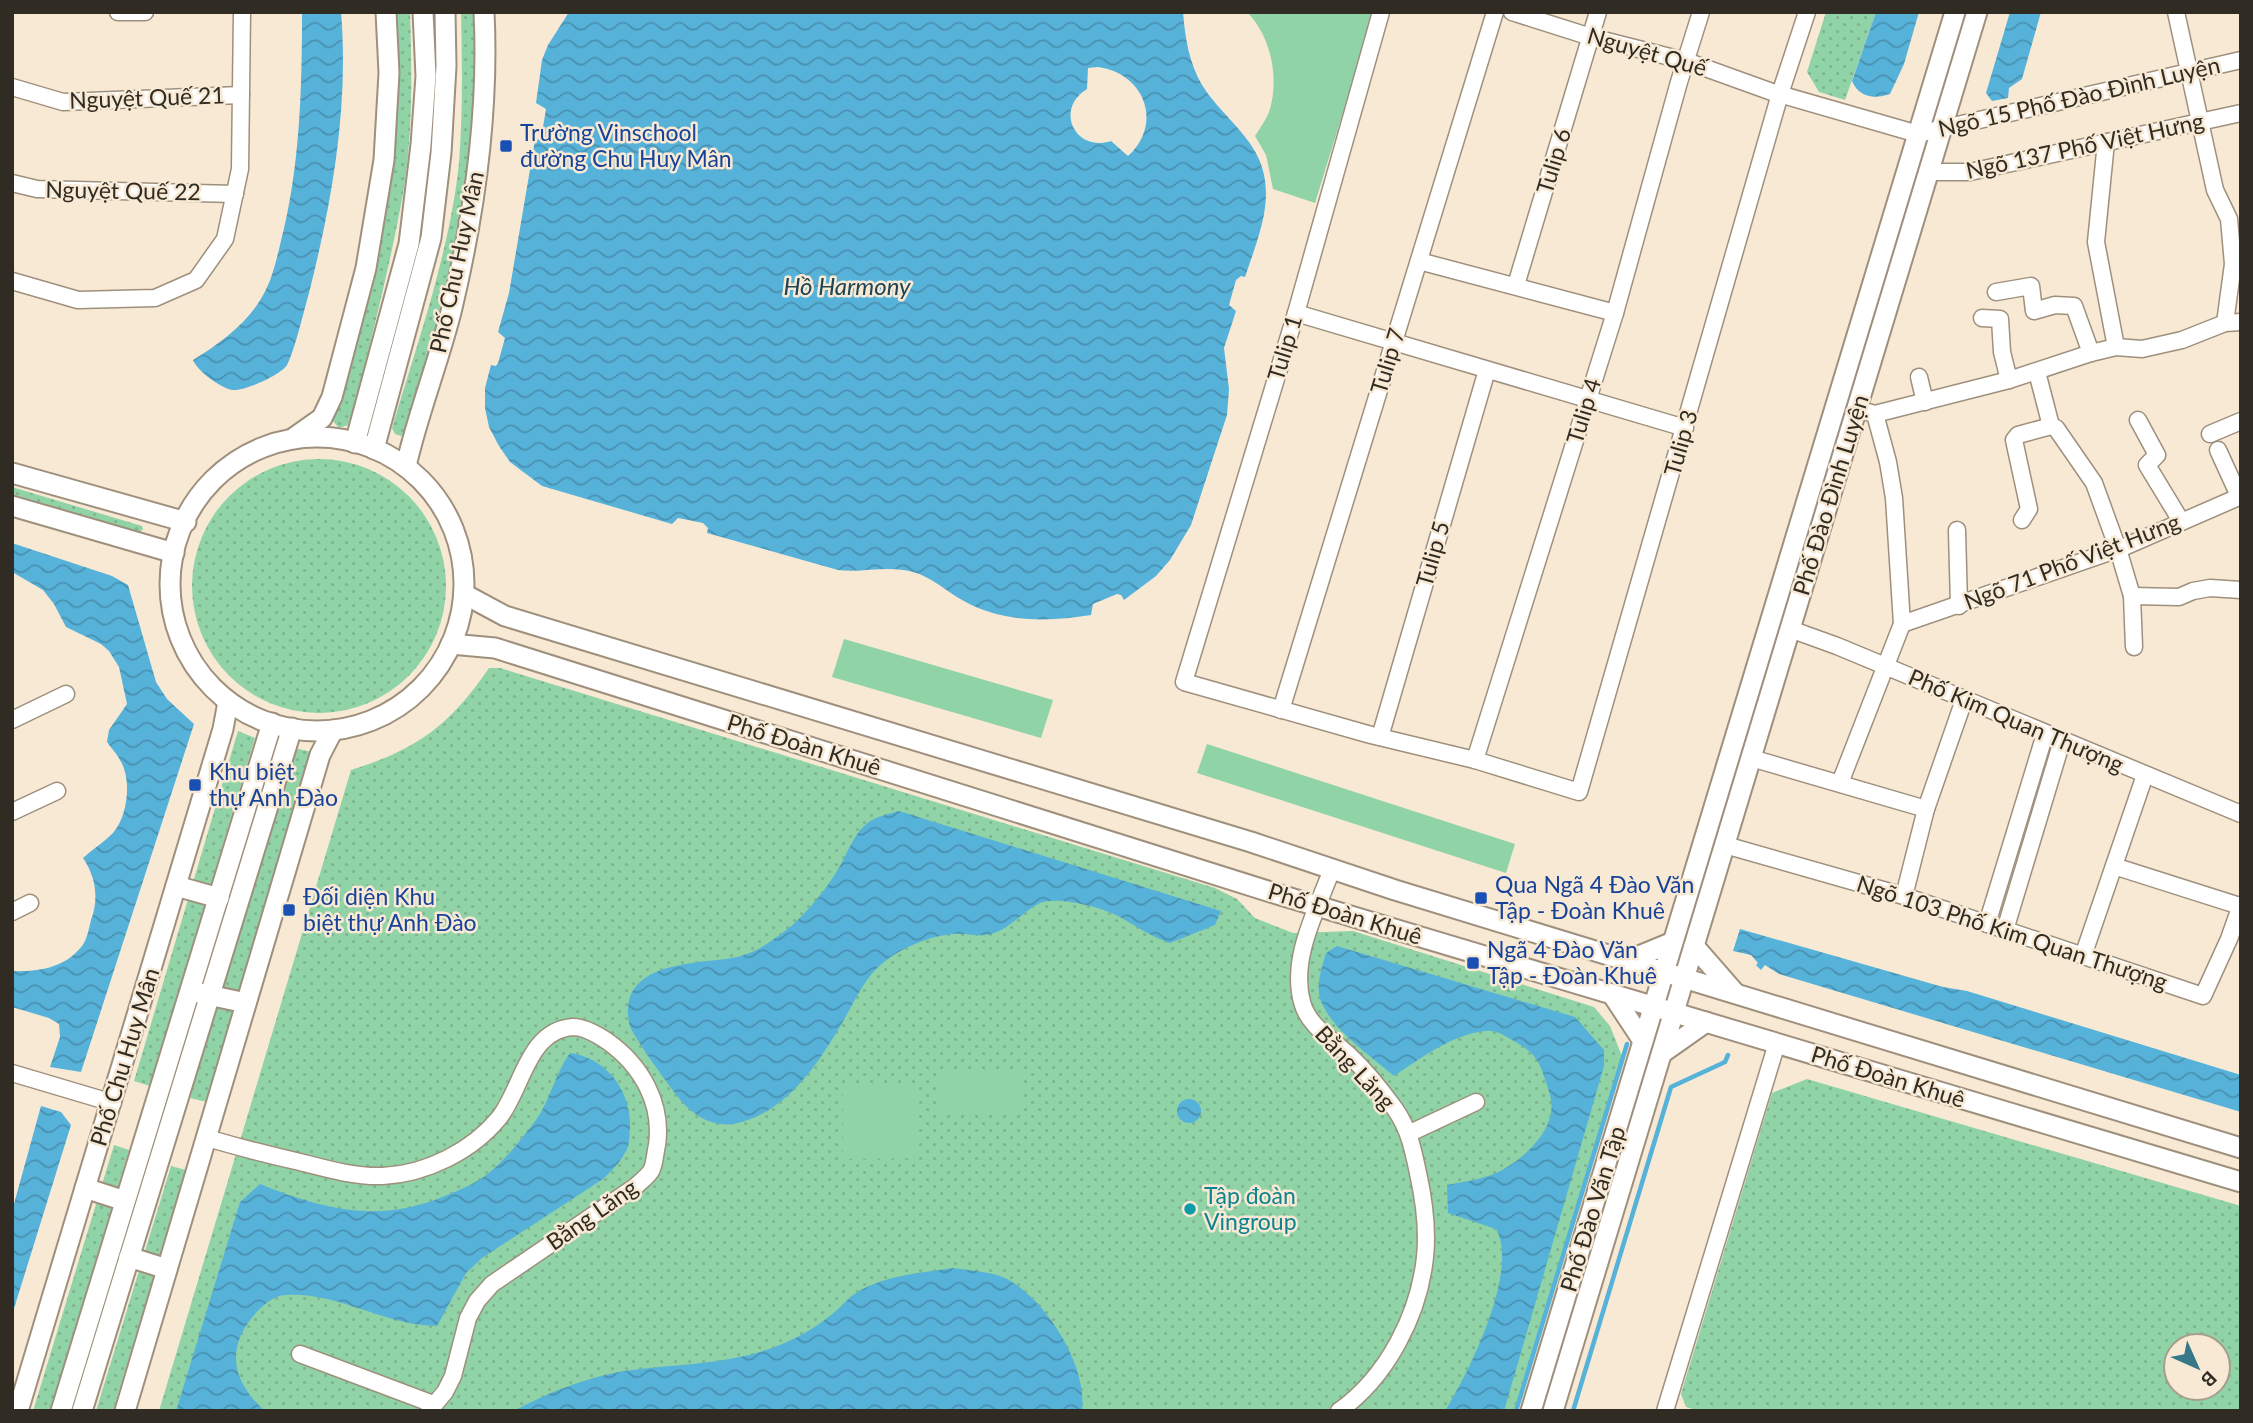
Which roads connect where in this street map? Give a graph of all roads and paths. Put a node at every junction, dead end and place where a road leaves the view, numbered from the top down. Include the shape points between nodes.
1 (118, 12) edge
2 (145, 12) edge
3 (243, 12) edge
4 (386, 12) edge
5 (423, 12) edge
6 (445, 12) edge
7 (484, 12) edge
8 (1381, 12) edge
9 (1495, 12) edge
10 (1513, 12) edge
11 (1598, 12) edge
12 (1701, 12) edge
13 (1807, 12) edge
14 (1955, 12) edge
15 (1977, 12) edge
16 (2176, 12) edge
17 (1591, 37) junction
18 (2241, 60) edge
19 (1686, 61) junction
20 (2190, 72) junction
21 (12, 88) edge
22 (1780, 94) junction
23 (242, 95) junction
24 (2241, 113) edge
25 (2201, 121) junction
26 (1941, 129) junction
27 (1918, 134) junction
28 (2106, 142) junction
29 (1928, 172) junction
30 (12, 183) edge
31 (235, 194) junction
32 (2236, 235) edge
33 (1419, 261) junction
34 (12, 281) edge
35 (1516, 285) junction
36 (1996, 292) dead end
37 (1296, 313) junction
38 (1615, 313) junction
39 (1982, 318) dead end
40 (2233, 323) edge
41 (1394, 343) junction
42 (2116, 347) junction
43 (2091, 353) junction
44 (1487, 370) junction
45 (2037, 372) junction
46 (1919, 377) dead end
47 (2010, 380) junction
48 (1588, 400) junction
49 (1925, 402) junction
50 (1866, 412) junction
51 (2138, 420) dead end
52 (2241, 421) edge
53 (2051, 426) junction
54 (1685, 428) junction
55 (2210, 434) dead end
56 (290, 440) junction
57 (355, 443) junction
58 (374, 449) junction
59 (2218, 450) dead end
60 (406, 466) junction
61 (12, 473) edge
62 (2240, 496) edge
63 (12, 506) edge
64 (2022, 520) dead end
65 (2181, 521) junction
66 (186, 522) junction
67 (1957, 530) dead end
68 (2118, 549) junction
69 (174, 553) junction
70 (2241, 590) edge
71 (464, 594) junction
72 (2132, 596) junction
73 (1959, 606) junction
74 (1902, 625) junction
75 (1790, 629) junction
76 (451, 644) junction
77 (2134, 647) dead end
78 (1885, 667) junction
79 (66, 694) dead end
80 (1964, 700) junction
81 (228, 702) junction
82 (1281, 710) junction
83 (12, 720) edge
84 (272, 723) junction
85 (292, 728) junction
86 (333, 730) junction
87 (2045, 734) junction
88 (1380, 737) junction
89 (2062, 741) junction
90 (1751, 758) junction
91 (1475, 760) junction
92 (2145, 775) junction
93 (1840, 783) junction
94 (57, 790) dead end
95 (1926, 809) junction
96 (12, 812) edge
97 (2241, 814) edge
98 (1725, 845) junction
99 (2114, 866) junction
100 (1332, 869) junction
101 (176, 886) junction
102 (1904, 896) junction
103 (219, 898) junction
104 (30, 903) dead end
105 (1318, 906) junction
106 (2241, 906) edge
107 (12, 912) edge
108 (1987, 924) junction
109 (2005, 930) junction
110 (2235, 941) edge
111 (1674, 942) junction
112 (1694, 946) junction
113 (2083, 956) junction
114 (1627, 961) junction
115 (1664, 972) junction
116 (1684, 978) junction
117 (200, 994) junction
118 (1612, 994) junction
119 (1735, 994) junction
120 (246, 1003) junction
121 (1654, 1007) junction
122 (1674, 1013) junction
123 (1706, 1022) junction
124 (1643, 1041) junction
125 (1777, 1043) junction
126 (1662, 1053) junction
127 (12, 1073) edge
128 (113, 1102) junction
129 (1476, 1102) dead end
130 (1410, 1133) junction
131 (207, 1138) junction
132 (2241, 1148) edge
133 (2241, 1182) edge
134 (85, 1188) junction
135 (125, 1201) junction
136 (129, 1257) junction
137 (167, 1269) junction
138 (300, 1354) dead end
139 (431, 1407) edge
140 (18, 1411) edge
141 (61, 1411) edge
142 (82, 1411) edge
143 (125, 1411) edge
144 (1339, 1411) edge
145 (1531, 1411) edge
146 (1553, 1411) edge
147 (1665, 1411) edge

1 - 2 street
3 - 23 street
4 - 56 main road via 389,73 384,160 366,268 332,397 321,418
5 - 57 main road via 426,76 409,244
6 - 58 main road, Phố Chu Huy Mân via 441,153 431,238
7 - 60 main road, Phố Chu Huy Mân via 485,85 475,199 452,310
8 - 37 street, Tulip 1
9 - 33 street, Tulip 7
10 - 17 street, Nguyệt Quế
11 - 17 street, Tulip 6
12 - 19 street, Tulip 4
13 - 22 street, Tulip 3
14 - 27 main road, Phố Đào Đình Luyện
15 - 26 main road, Phố Đào Đình Luyện
16 - 20 street
17 - 19 street, Nguyệt Quế
17 - 35 street, Tulip 6
18 - 20 street, Ngõ 15 Phố Đào Đình Luyện
19 - 22 street, Nguyệt Quế
19 - 38 street, Tulip 4
20 - 25 street
20 - 26 street, Ngõ 15 Phố Đào Đình Luyện
21 - 23 street, Nguyệt Quế 21 via 63,102
22 - 27 street, Nguyệt Quế
22 - 54 street, Tulip 3
23 - 31 street
24 - 25 street, Ngõ 137 Phố Việt Hưng
25 - 28 street, Ngõ 137 Phố Việt Hưng
25 - 32 street via 2215,190
26 - 27 street, Ngõ 15 Phố Đào Đình Luyện
26 - 29 main road, Phố Đào Đình Luyện
27 - 111 main road, Phố Đào Đình Luyện
28 - 29 street, Ngõ 137 Phố Việt Hưng via 1970,172
28 - 42 street via 2096,242
29 - 50 main road, Phố Đào Đình Luyện
30 - 31 street, Nguyệt Quế 22 via 37,189
31 - 34 street via 225,239 196,280 155,298 78,300
32 - 40 street
33 - 35 street
33 - 41 street, Tulip 7
35 - 38 street
36 - 43 street via 2031,286 2034,311 2074,306
37 - 41 street
37 - 82 street, Tulip 1 via 1184,682
38 - 48 street, Tulip 4
39 - 47 street via 2000,319
40 - 42 street via 2142,349
41 - 44 street
41 - 82 street, Tulip 7
42 - 43 street
43 - 45 street
44 - 48 street
44 - 88 street, Tulip 5
45 - 47 street
45 - 53 street
46 - 49 street
47 - 49 street
48 - 54 street
48 - 91 street, Tulip 4
49 - 50 street
50 - 74 street via 1888,461
50 - 75 main road, Phố Đào Đình Luyện
51 - 65 street via 2157,455 2147,465
52 - 55 street
53 - 64 street via 2014,440 2029,509
53 - 68 street via 2094,483
54 - 91 street, Tulip 3 via 1578,792
56 - 57 main road via 315,437
56 - 66 main road via 266,446 224,471
57 - 58 main road
58 - 60 main road
59 - 62 street
60 - 71 main road via 439,501 451,523 460,546
61 - 66 main road
62 - 65 street, Ngõ 71 Phố Việt Hưng
63 - 69 main road
65 - 68 street, Ngõ 71 Phố Việt Hưng
66 - 69 main road
67 - 73 street
68 - 72 street
68 - 73 street, Ngõ 71 Phố Việt Hưng
69 - 81 main road via 171,589 175,624 195,667
70 - 72 street via 2210,588 2179,597
71 - 76 main road
71 - 100 main road, Phố Đoàn Khuê via 505,616
72 - 77 street
73 - 74 street, Ngõ 71 Phố Việt Hưng
74 - 78 street
75 - 78 street, Phố Kim Quan Thượng
75 - 90 main road, Phố Đào Đình Luyện
76 - 86 main road via 439,667 403,703 370,721
76 - 105 main road, Phố Đoàn Khuê via 495,648
78 - 80 street, Phố Kim Quan Thượng
78 - 93 street
79 - 83 street
80 - 87 street, Phố Kim Quan Thượng
80 - 95 street
81 - 84 main road
81 - 101 main road, Phố Chu Huy Mân
82 - 88 street
84 - 85 main road
84 - 103 main road, Phố Chu Huy Mân
85 - 86 main road
85 - 117 main road, Phố Chu Huy Mân
86 - 120 main road via 320,755
87 - 89 street, Phố Kim Quan Thượng
87 - 108 street
88 - 91 street
89 - 92 street, Phố Kim Quan Thượng
89 - 109 street
90 - 93 street
90 - 98 main road, Phố Đào Đình Luyện
92 - 97 street, Phố Kim Quan Thượng
92 - 99 street
93 - 95 street
94 - 96 street
95 - 102 street
98 - 102 street, Ngõ 103 Phố Kim Quan Thượng
98 - 112 main road, Phố Đào Đình Luyện
99 - 106 street
99 - 113 street
100 - 105 street, Bằng Lăng
100 - 114 main road, Phố Đoàn Khuê
101 - 103 main road
101 - 128 main road, Phố Chu Huy Mân
102 - 108 street, Ngõ 103 Phố Kim Quan Thượng
103 - 117 main road, Phố Chu Huy Mân
104 - 107 street
105 - 118 main road, Phố Đoàn Khuê
105 - 130 street, Bằng Lăng via 1300,961 1306,1014 1366,1073
106 - 110 street, Ngõ 103 Phố Kim Quan Thượng
108 - 109 street, Ngõ 103 Phố Kim Quan Thượng
109 - 113 street, Ngõ 103 Phố Kim Quan Thượng
110 - 113 street, Ngõ 103 Phố Kim Quan Thượng via 2203,996
111 - 114 main road
111 - 115 main road, Phố Đào Đình Luyện
112 - 116 main road, Phố Đào Đình Luyện
112 - 119 main road
114 - 115 main road, Phố Đoàn Khuê
115 - 116 main road, Phố Đoàn Khuê
115 - 121 main road, Phố Đào Đình Luyện
116 - 119 main road, Phố Đoàn Khuê
116 - 122 main road, Phố Đào Đình Luyện
117 - 120 main road
117 - 135 main road, Phố Chu Huy Mân
117 - 136 main road, Phố Chu Huy Mân
118 - 121 main road, Phố Đoàn Khuê
118 - 124 main road
119 - 132 main road, Phố Đoàn Khuê
120 - 131 main road
121 - 122 main road, Phố Đoàn Khuê
121 - 124 main road, Phố Đào Văn Tập
122 - 123 main road, Phố Đoàn Khuê
122 - 126 main road, Phố Đào Văn Tập
123 - 125 main road, Phố Đoàn Khuê
123 - 126 main road
124 - 145 main road, Phố Đào Văn Tập
125 - 133 main road, Phố Đoàn Khuê
125 - 147 street
126 - 146 main road, Phố Đào Văn Tập
127 - 128 street
128 - 134 main road, Phố Chu Huy Mân
129 - 130 street
130 - 144 street, Bằng Lăng via 1426,1227 1417,1296 1388,1359
131 - 137 main road
131 - 139 street, Bằng Lăng via 342,1173 384,1176 419,1170 481,1137 501,1116 536,1049 551,1034 573,1027 595,1033 614,1046 644,1079 657,1116 650,1172 492,1284 468,1318 453,1376
134 - 135 main road
134 - 140 main road, Phố Chu Huy Mân
135 - 141 main road, Phố Chu Huy Mân
136 - 137 main road
136 - 142 main road, Phố Chu Huy Mân
137 - 143 main road
138 - 139 street

